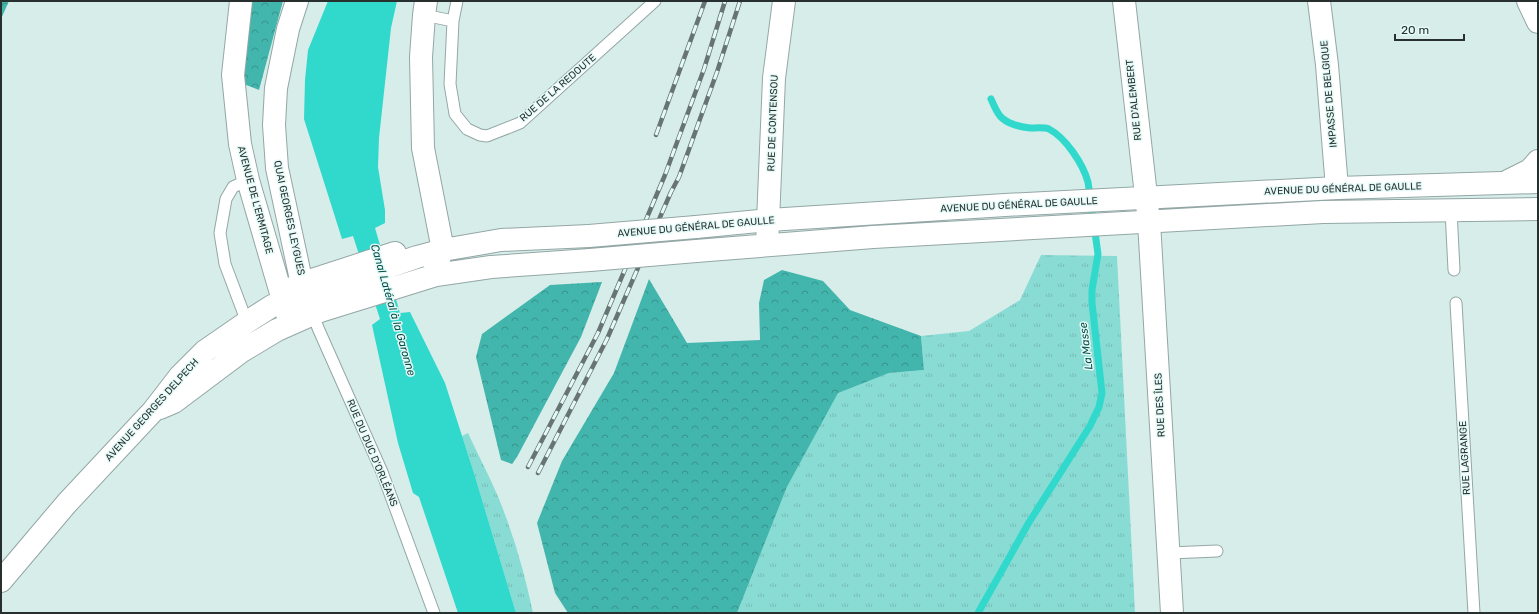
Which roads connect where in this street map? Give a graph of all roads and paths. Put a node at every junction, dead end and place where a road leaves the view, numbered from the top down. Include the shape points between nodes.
1 (241, 1) edge
2 (297, 1) edge
3 (457, 1) edge
4 (655, 1) edge
5 (784, 1) edge
6 (1124, 1) edge
7 (1319, 1) edge
8 (1528, 1) edge
9 (425, 8) edge
10 (453, 21) junction
11 (1538, 22) edge
12 (1538, 161) edge
13 (248, 180) junction
14 (1538, 182) edge
15 (1503, 184) junction
16 (1337, 188) junction
17 (1140, 198) junction
18 (1538, 200) edge
19 (1538, 208) edge
20 (1503, 209) junction
21 (1451, 210) junction
22 (769, 220) junction
23 (1144, 228) junction
24 (768, 245) junction
25 (435, 254) junction
26 (1454, 270) dead end
27 (310, 295) junction
28 (284, 303) junction
29 (1456, 303) dead end
30 (250, 328) junction
31 (185, 394) junction
32 (154, 411) junction
33 (1217, 551) dead end
34 (1169, 553) junction
35 (1, 582) edge
36 (434, 613) edge
37 (1172, 613) edge
38 (1474, 613) edge

1 - 13 main road, AVENUE DE L’ERMITAGE via 233,75 240,144
2 - 27 main road, QUAI GEORGES LEYGUES via 288,29 276,88 274,125 277,168
3 - 10 lane, RUE DE LA REDOUTE
4 - 10 lane, RUE DE LA REDOUTE via 520,123 487,136 467,129 455,114 450,84
5 - 22 main road, RUE DE CONTENSOU via 774,78
6 - 17 main road, RUE D'ALEMBERT
7 - 16 main road, IMPASSE DE BELGIQUE
8 - 11 main road
9 - 10 lane
9 - 25 main road via 421,57 423,148
12 - 15 main road via 1530,170
13 - 28 main road, AVENUE DE L’ERMITAGE
13 - 30 lane via 233,187 226,199 220,233 225,264
14 - 15 main road, AVENUE DU GÉNÉRAL DE GAULLE
15 - 16 main road, AVENUE DU GÉNÉRAL DE GAULLE
16 - 17 main road, AVENUE DU GÉNÉRAL DE GAULLE
17 - 22 main road, AVENUE DU GÉNÉRAL DE GAULLE
17 - 23 main road, RUE DES ÎLES
18 - 20 main road
19 - 20 main road
20 - 21 main road
21 - 23 main road via 1323,212
21 - 26 lane
22 - 24 main road, RUE DE CONTENSOU
22 - 25 main road, AVENUE DU GÉNÉRAL DE GAULLE, bridge via 589,236 501,240
23 - 24 main road via 1072,226
23 - 34 main road, RUE DES ÎLES
24 - 25 main road, bridge via 492,266
25 - 27 main road, AVENUE DU GÉNÉRAL DE GAULLE
27 - 28 main road, AVENUE GEORGES DELPECH
27 - 31 main road via 285,326 248,348
27 - 36 lane, RUE DU DUC D'ORLÉANS via 318,328 382,472
28 - 30 main road, AVENUE GEORGES DELPECH via 272,306
29 - 38 lane, RUE LAGRANGE
30 - 31 main road via 235,346 202,372
30 - 32 main road, AVENUE GEORGES DELPECH via 205,351 180,376
31 - 32 main road
32 - 35 main road, AVENUE GEORGES DELPECH via 67,503
33 - 34 lane
34 - 37 main road, RUE DES ÎLES

